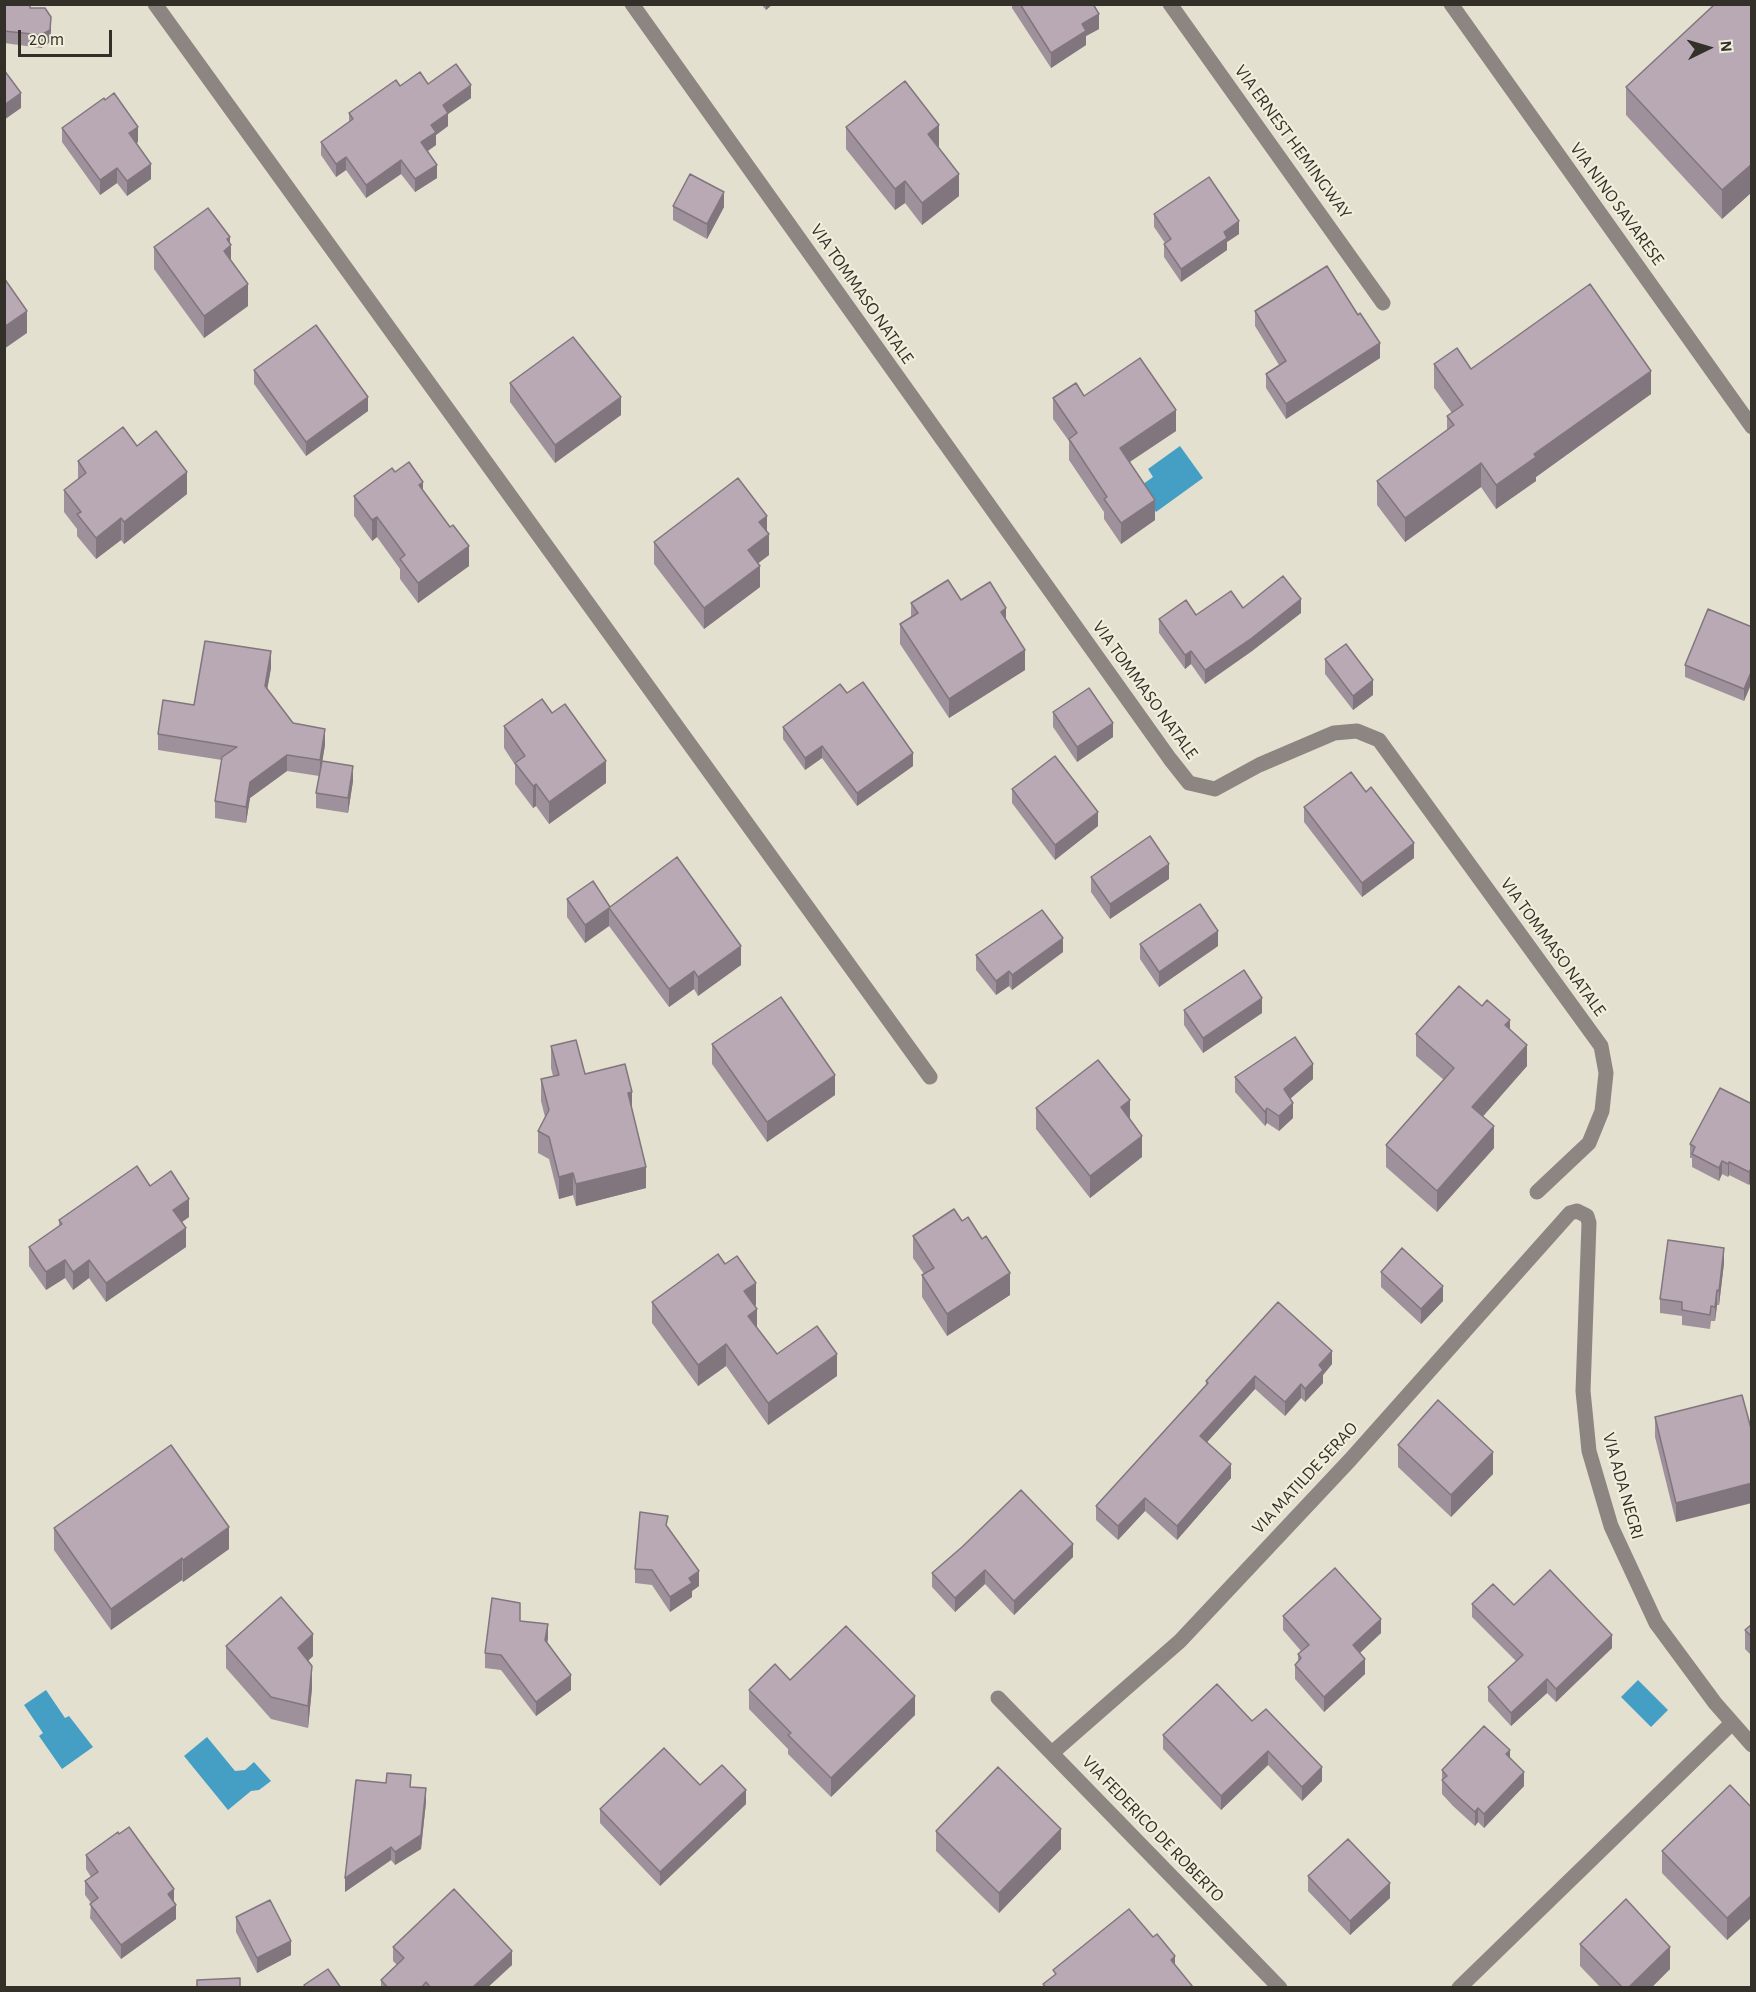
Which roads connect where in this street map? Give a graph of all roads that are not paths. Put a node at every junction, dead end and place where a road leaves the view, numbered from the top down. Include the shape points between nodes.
1 (155, 4) edge
2 (632, 4) edge
3 (1170, 4) edge
4 (1450, 4) edge
5 (1383, 303) dead end
6 (1752, 427) edge
7 (930, 1077) dead end
8 (1537, 1192) dead end
9 (1570, 1214) joint
10 (998, 1698) dead end
11 (1732, 1724) junction
12 (1752, 1745) edge
13 (1052, 1753) junction
14 (1280, 1988) edge
15 (1459, 1988) edge

1 - 7 street
2 - 8 street, VIA TOMMASO NATALE via 1189,783 1215,789 1334,733 1357,731 1379,740 1601,1046 1606,1073 1602,1112 1589,1143
3 - 5 street, VIA ERNEST HEMINGWAY
4 - 6 street, VIA NINO SAVARESE
9 - 11 street, VIA ADA NEGRI via 1580,1212 1588,1220 1582,1391 1589,1451 1611,1526 1656,1623
9 - 13 street, VIA MATILDE SERAO via 1350,1460 1180,1641
10 - 13 street, VIA FEDERICO DE ROBERTO
11 - 12 street, VIA ADA NEGRI
11 - 15 street
13 - 14 street, VIA FEDERICO DE ROBERTO

